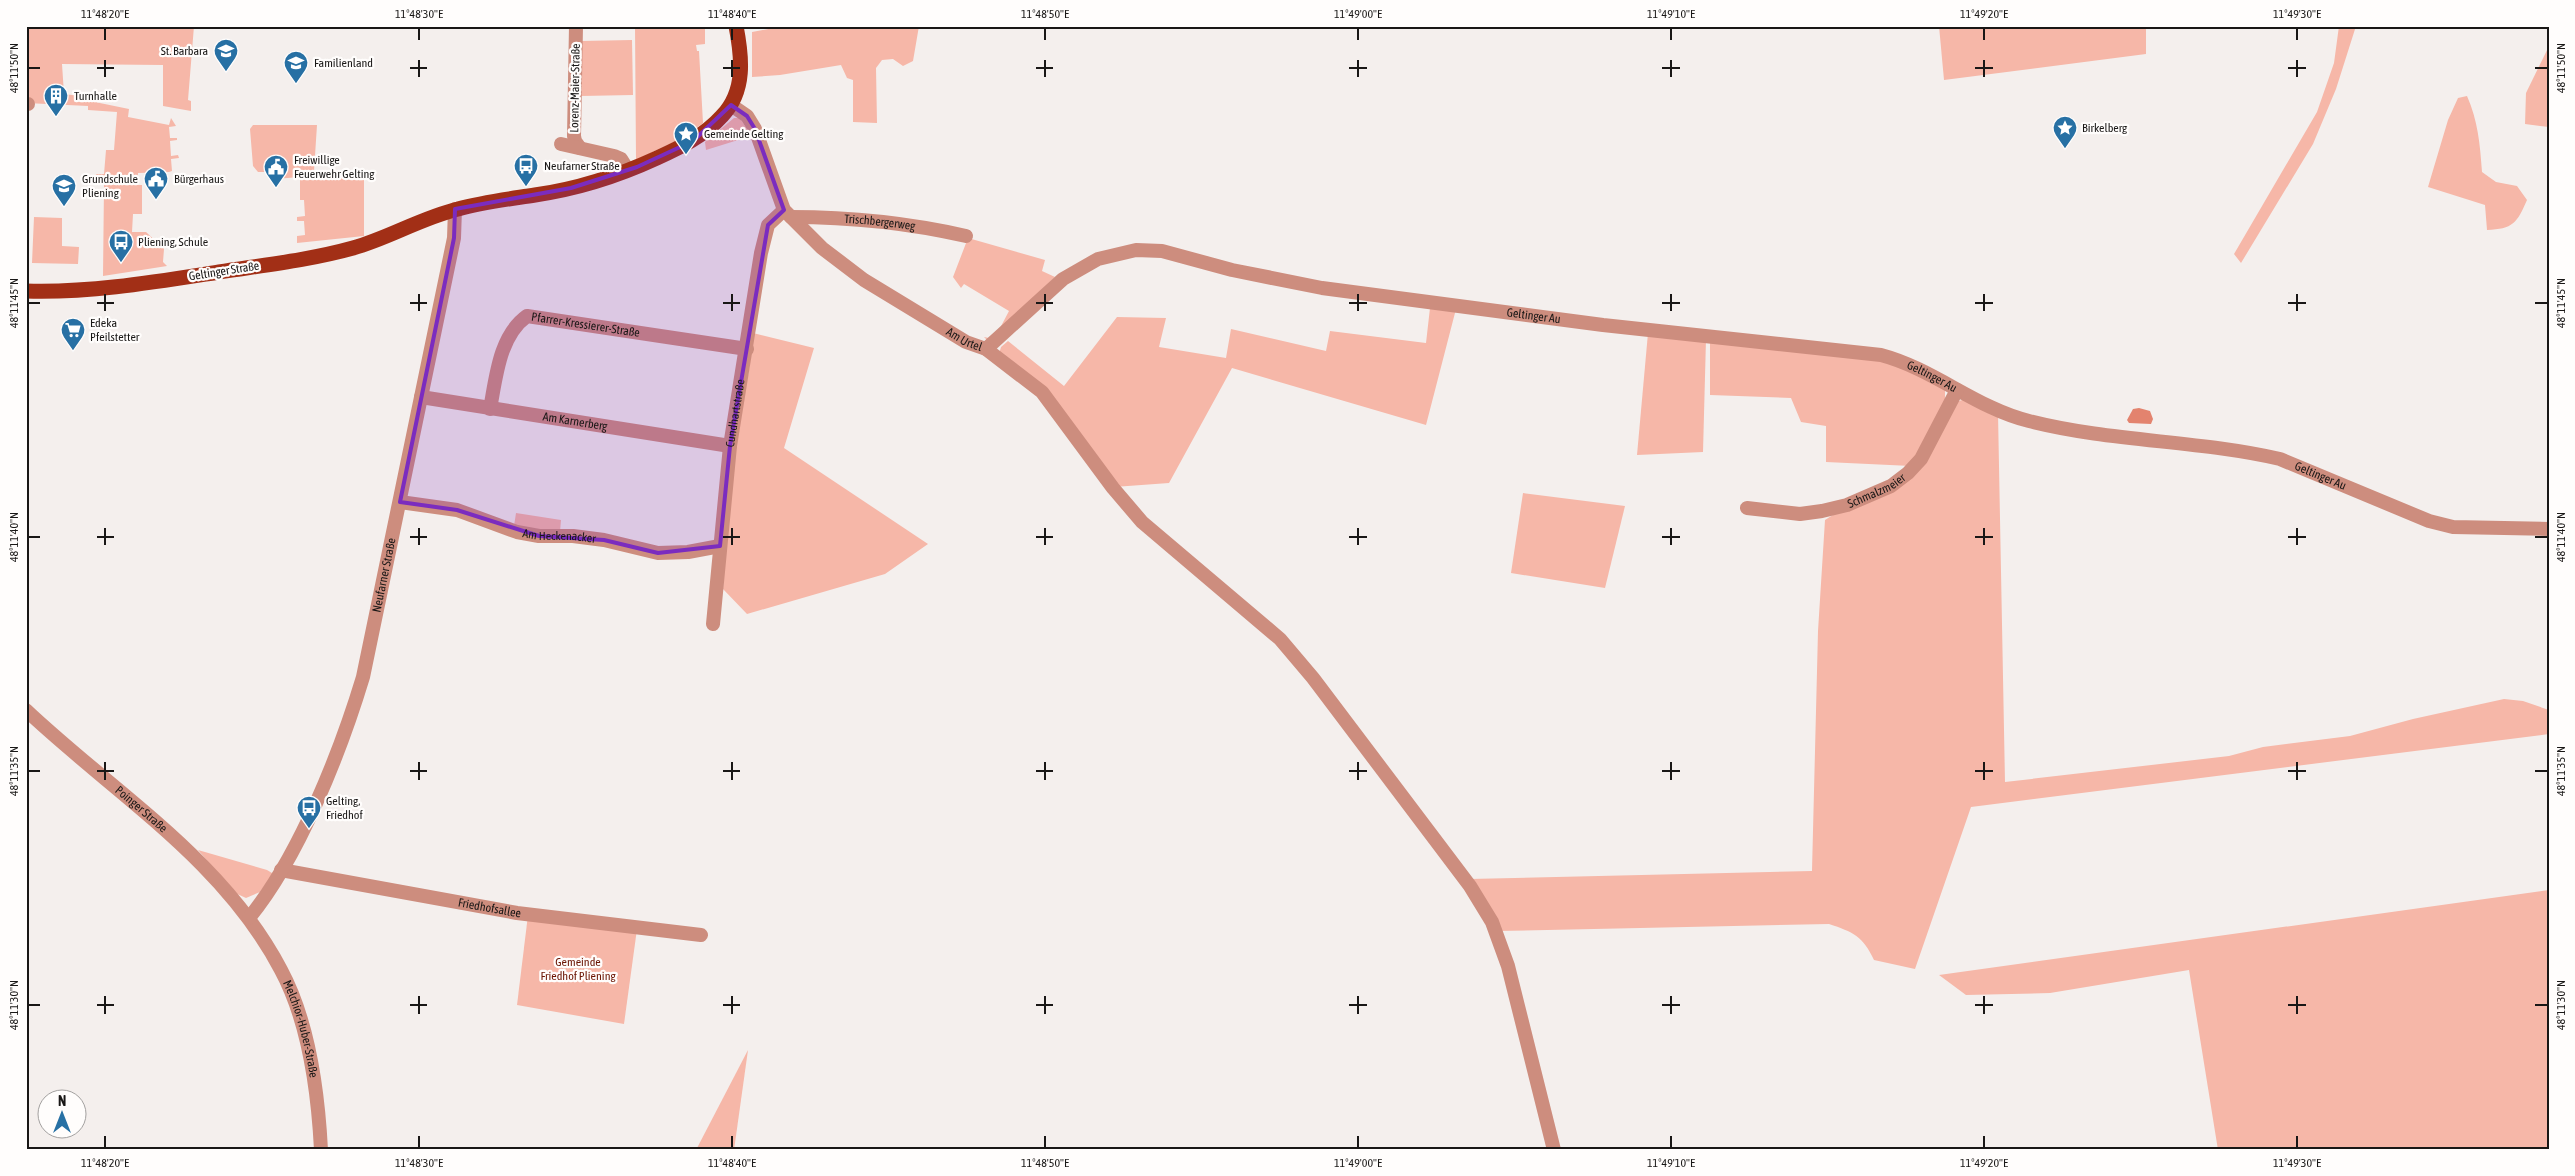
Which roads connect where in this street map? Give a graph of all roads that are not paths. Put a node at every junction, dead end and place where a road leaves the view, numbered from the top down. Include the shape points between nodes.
1 (576, 26) edge
2 (736, 26) edge
3 (731, 105) junction
4 (561, 144) dead end
5 (580, 148) junction
6 (628, 170) junction
7 (455, 209) junction
8 (787, 214) junction
9 (966, 236) dead end
10 (1298, 284) joint
11 (26, 291) edge
12 (747, 349) junction
13 (986, 349) junction
14 (1957, 390) junction
15 (421, 397) junction
16 (490, 409) junction
17 (730, 446) junction
18 (400, 502) junction
19 (1747, 508) dead end
20 (2549, 529) edge
21 (720, 546) junction
22 (713, 624) dead end
23 (26, 710) edge
24 (281, 870) junction
25 (249, 918) junction
26 (701, 935) dead end
27 (321, 1150) edge
28 (1554, 1150) edge

1 - 5 street, Lorenz-Maier-Straße via 574,136
2 - 3 main road via 741,72
3 - 6 main road, Geltinger Straße via 693,141
3 - 8 street, Am Urtel via 748,116 755,129
4 - 5 street
5 - 6 street via 621,159
6 - 7 main road, Geltinger Straße via 570,188
7 - 11 main road, Geltinger Straße via 370,243 302,258 123,286 69,292
7 - 15 street, Neufarner Straße via 454,238
8 - 9 street, Trischbergerweg via 928,227
8 - 12 street, Cundhartstraße via 768,225
8 - 13 street, Am Urtel via 822,248 864,280 966,342
10 - 13 street, Am Urtel via 1162,251 1124,251 1098,259 1063,279
10 - 14 street, Geltinger Au via 1602,325 1862,352 1902,361
12 - 16 street, Pfarrer-Kressierer-Straße via 528,316 518,322 500,358
12 - 17 street, Cundhartstraße
13 - 28 street via 1042,392 1142,522 1280,639 1319,685 1470,886 1492,922 1508,966
14 - 19 street, Schmalzmeier via 1921,459 1891,486 1848,505 1822,512 1800,514
14 - 20 street, Geltinger Au via 2014,417 2048,426 2280,459 2429,521 2460,527
15 - 16 street, Am Karnerberg
15 - 18 street, Neufarner Straße
16 - 17 street, Am Karnerberg
17 - 21 street, Cundhartstraße
18 - 21 street, Am Heckenacker via 457,510 517,532 580,537 658,553
18 - 24 street, Neufarner Straße via 375,626 351,718 329,772
21 - 22 street, Cundhartstraße
23 - 25 street, Poinger Straße via 187,848 232,895
24 - 25 street, Neufarner Straße
24 - 26 street, Friedhofsallee via 517,912
25 - 27 street, Melchior-Huber-Straße via 282,971 299,1016 309,1058

